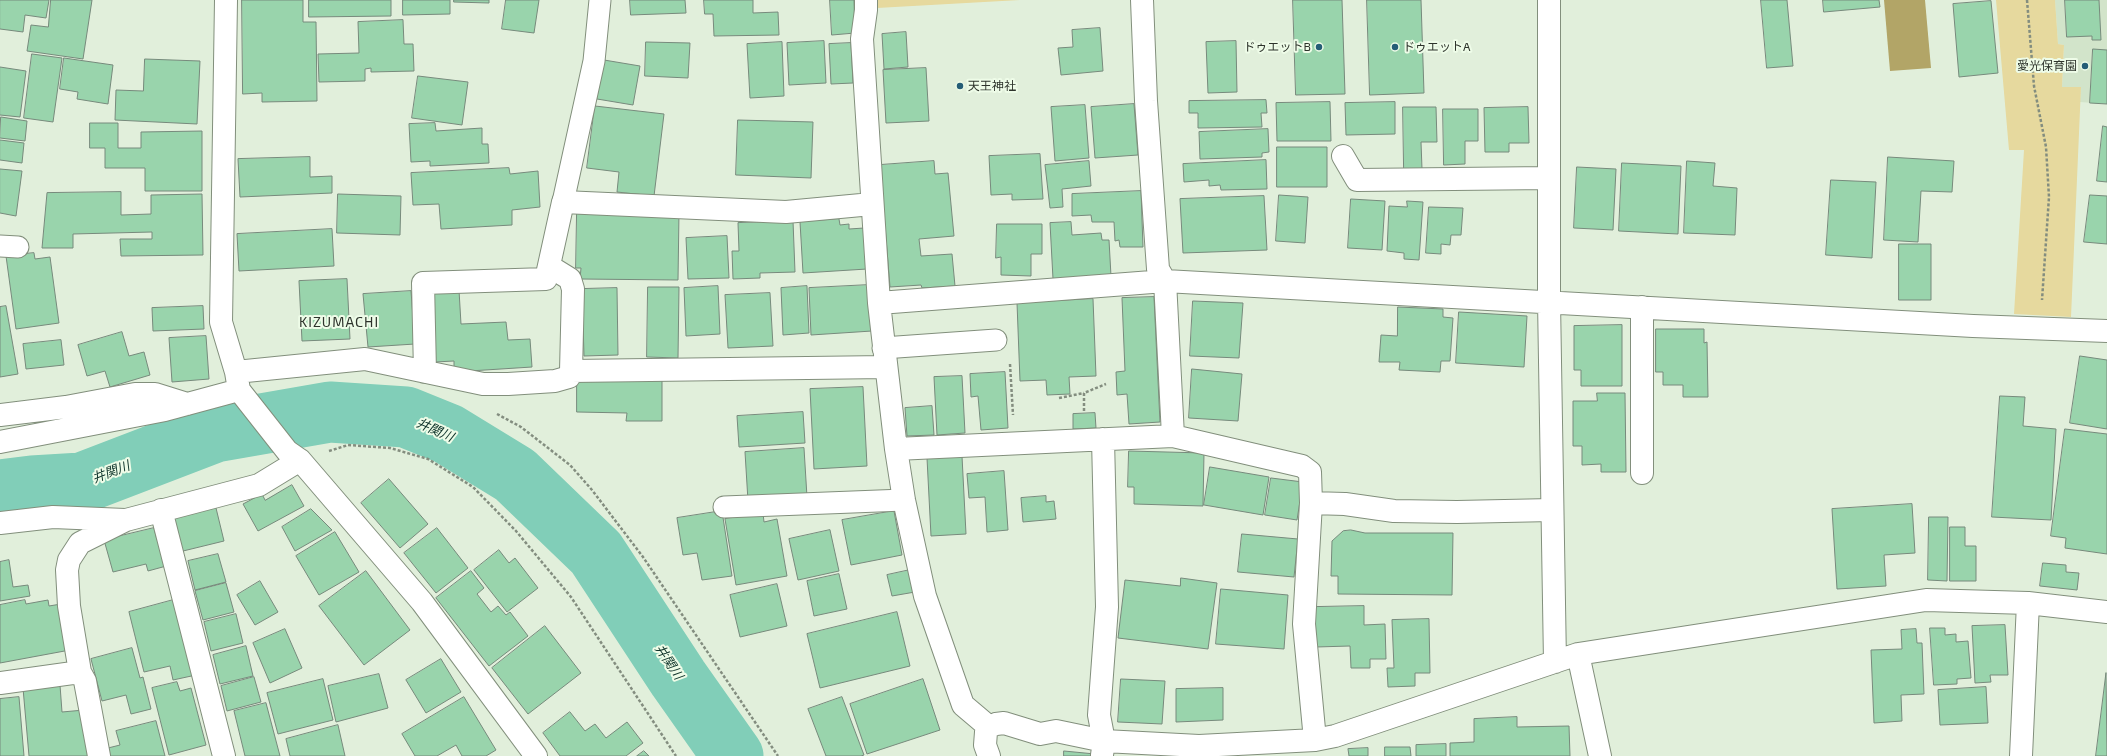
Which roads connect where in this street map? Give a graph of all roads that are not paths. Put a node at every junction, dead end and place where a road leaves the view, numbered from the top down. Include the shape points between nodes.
1 (226, 0) edge
2 (600, 0) edge
3 (866, 0) edge
4 (1142, 0) edge
5 (1549, 0) edge
6 (1343, 156) dead end
7 (1549, 178) junction
8 (563, 202) junction
9 (872, 204) junction
10 (549, 266) junction
11 (1165, 281) junction
12 (1549, 302) junction
13 (879, 303) junction
14 (1642, 307) junction
15 (2107, 331) edge
16 (996, 340) dead end
17 (885, 357) junction
18 (571, 371) junction
19 (425, 372) junction
20 (241, 387) junction
21 (187, 404) junction
22 (0, 415) edge
23 (1173, 436) junction
24 (1094, 440) junction
25 (0, 442) edge
26 (896, 449) junction
27 (294, 455) junction
28 (1642, 474) dead end
29 (904, 500) junction
30 (1311, 503) junction
31 (724, 507) dead end
32 (161, 510) junction
33 (1552, 510) junction
34 (126, 520) junction
35 (0, 523) edge
36 (2028, 603) junction
37 (2107, 612) edge
38 (1578, 654) junction
39 (1555, 662) junction
40 (80, 672) junction
41 (0, 684) edge
42 (989, 727) junction
43 (1315, 740) junction
44 (1103, 749) edge
45 (99, 756) edge
46 (224, 756) edge
47 (536, 756) edge
48 (989, 756) edge
49 (1600, 756) edge
50 (2021, 756) edge

1 - 20 street via 221,322
2 - 8 lane via 594,61
3 - 9 street via 862,39
4 - 11 street via 1146,101 1158,269
5 - 7 street
6 - 7 street via 1357,180
7 - 12 street
8 - 9 street via 786,212
8 - 10 street
9 - 13 street
10 - 18 street via 570,279 574,289
10 - 19 street via 546,279 423,283
11 - 12 street
11 - 13 street
11 - 23 street
12 - 14 street
12 - 33 street
13 - 17 street
14 - 15 street
14 - 28 street
16 - 17 lane
17 - 18 street
17 - 26 street
18 - 19 street via 569,377 555,381 508,384 483,384
19 - 20 street via 365,359
20 - 21 street
20 - 27 street
21 - 22 street via 155,394 136,394 66,407
21 - 25 street
23 - 24 street
23 - 30 street via 1302,466 1310,472
24 - 26 street
24 - 44 street via 1107,607 1099,715
26 - 29 street
27 - 32 street via 259,486
27 - 47 street via 422,602
29 - 31 lane
29 - 42 street via 925,596 963,705
30 - 33 street via 1345,504 1394,511
30 - 43 street via 1304,624
32 - 34 street
32 - 46 street
33 - 39 street
34 - 35 street via 53,517
34 - 40 street via 80,543 69,560 69,606
36 - 37 street
36 - 38 street via 1926,600
36 - 50 street
38 - 39 street
38 - 49 street
39 - 43 street via 1335,736
40 - 41 street
40 - 45 street via 85,681
42 - 44 street via 1004,723 1040,734 1056,731
42 - 48 street via 984,737
43 - 44 street

